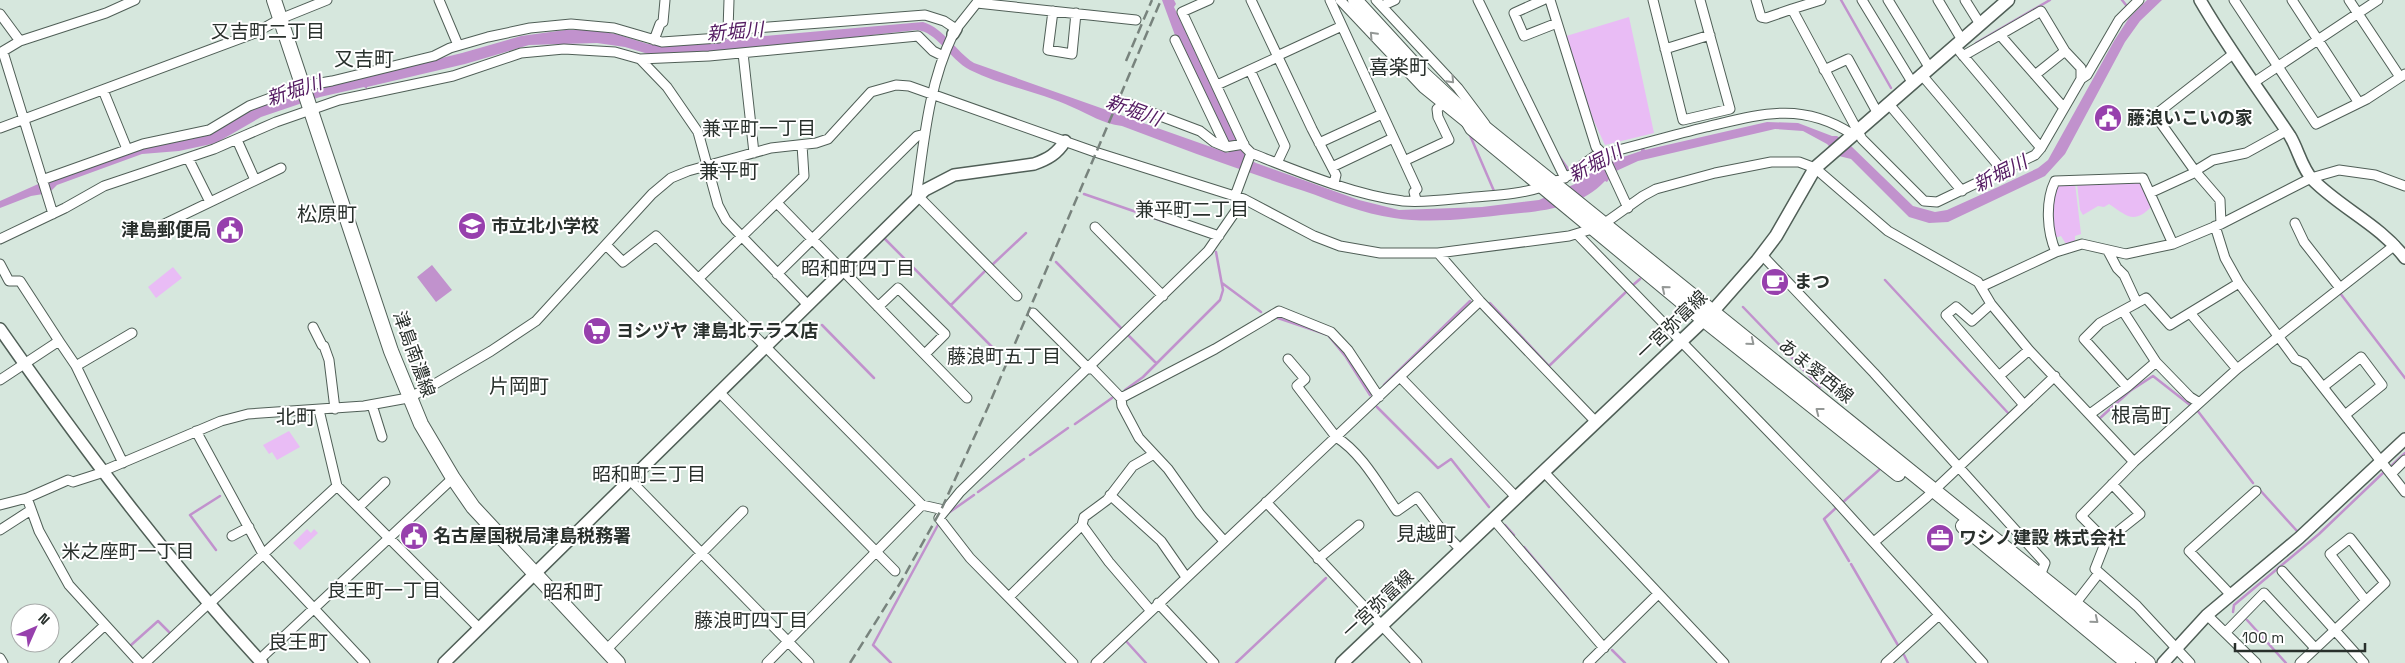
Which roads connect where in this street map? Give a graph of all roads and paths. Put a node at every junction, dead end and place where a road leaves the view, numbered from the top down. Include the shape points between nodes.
1 (135, 0) edge
2 (274, 0) edge
3 (327, 0) edge
4 (439, 0) edge
5 (665, 0) edge
6 (729, 0) edge
7 (1209, 0) edge
8 (1251, 0) edge
9 (1330, 0) edge
10 (1340, 0) edge
11 (1354, 0) edge
12 (1395, 0) edge
13 (1478, 0) edge
14 (1544, 0) edge
15 (1550, 0) edge
16 (1652, 0) edge
17 (1700, 0) edge
18 (1756, 0) edge
19 (1862, 0) edge
20 (1888, 0) edge
21 (1938, 0) edge
22 (1965, 0) edge
23 (2008, 0) edge
24 (2139, 0) edge
25 (2200, 0) edge
26 (2234, 0) edge
27 (2292, 0) edge
28 (2349, 0) edge
29 (2378, 0) edge
30 (1815, 1) edge
31 (978, 2) edge
32 (1379, 3) edge
33 (1792, 9) junction
34 (1053, 11) junction
35 (1076, 13) junction
36 (0, 14) edge
37 (2358, 14) junction
38 (1356, 18) junction
39 (280, 19) junction
40 (1136, 20) dead end
41 (1557, 23) junction
42 (1980, 24) junction
43 (1341, 25) junction
44 (728, 30) junction
45 (954, 31) junction
46 (1710, 34) junction
47 (2000, 34) junction
48 (654, 40) junction
49 (1175, 40) dead end
50 (2318, 40) junction
51 (20, 41) junction
52 (1958, 43) junction
53 (458, 45) junction
54 (1665, 49) junction
55 (2065, 51) junction
56 (1, 52) edge
57 (743, 53) junction
58 (944, 54) junction
59 (2234, 54) junction
60 (1278, 56) junction
61 (1963, 56) junction
62 (640, 59) junction
63 (2278, 66) junction
64 (1250, 70) junction
65 (1824, 70) junction
66 (1921, 74) junction
67 (2035, 75) junction
68 (2402, 76) edge
69 (2081, 79) junction
70 (2253, 83) junction
71 (1216, 85) junction
72 (304, 88) junction
73 (103, 90) junction
74 (931, 94) junction
75 (1126, 103) dead end
76 (1888, 103) junction
77 (2359, 103) junction
78 (1443, 104) junction
79 (310, 108) junction
80 (2064, 108) junction
81 (1877, 112) junction
82 (1382, 114) junction
83 (23, 120) junction
84 (1479, 127) junction
85 (0, 128) edge
86 (2286, 131) junction
87 (925, 134) junction
88 (1852, 134) junction
89 (1393, 138) junction
90 (237, 140) junction
91 (1065, 141) junction
92 (1319, 143) junction
93 (802, 144) junction
94 (1242, 145) junction
95 (1226, 147) junction
96 (2042, 148) junction
97 (126, 149) junction
98 (754, 153) junction
99 (1603, 154) junction
100 (1251, 155) junction
101 (188, 158) junction
102 (1404, 161) junction
103 (1278, 163) junction
104 (707, 166) junction
105 (1332, 167) junction
106 (280, 168) dead end
107 (1815, 168) junction
108 (2003, 171) junction
109 (2195, 171) junction
110 (2311, 178) junction
111 (42, 180) junction
112 (255, 180) junction
113 (1334, 183) junction
114 (1553, 184) junction
115 (2405, 186) edge
116 (1962, 191) junction
117 (2150, 193) junction
118 (917, 197) junction
119 (1239, 198) junction
120 (1416, 200) junction
121 (210, 202) junction
122 (776, 203) junction
123 (1628, 208) junction
124 (1147, 211) dead end
125 (53, 214) junction
126 (2294, 223) dead end
127 (2218, 225) junction
128 (1598, 226) junction
129 (1095, 227) dead end
130 (154, 229) dead end
131 (1577, 234) junction
132 (1219, 236) junction
133 (740, 237) junction
134 (0, 239) edge
135 (812, 240) junction
136 (2174, 244) junction
137 (2395, 245) junction
138 (606, 246) junction
139 (1438, 252) junction
140 (2056, 252) junction
141 (2108, 252) junction
142 (1762, 255) junction
143 (2405, 258) edge
144 (0, 264) edge
145 (843, 270) junction
146 (777, 274) junction
147 (699, 278) junction
148 (2239, 283) junction
149 (1981, 287) junction
150 (2340, 288) junction
151 (1017, 296) dead end
152 (1163, 296) junction
153 (1480, 301) junction
154 (2137, 303) junction
155 (1991, 304) junction
156 (808, 305) junction
157 (878, 307) junction
158 (2122, 311) junction
159 (1033, 313) dead end
160 (2190, 313) junction
161 (1708, 315) junction
162 (314, 327) dead end
163 (0, 329) edge
164 (132, 333) dead end
165 (2277, 335) junction
166 (1682, 340) junction
167 (59, 341) junction
168 (766, 346) junction
169 (2028, 350) junction
170 (924, 354) junction
171 (1288, 359) dead end
172 (2156, 362) junction
173 (24, 364) junction
174 (76, 366) junction
175 (1090, 368) junction
176 (2236, 368) junction
177 (1999, 376) junction
178 (2055, 376) junction
179 (1400, 377) junction
180 (0, 380) edge
181 (2127, 387) junction
182 (2323, 387) junction
183 (719, 392) junction
184 (1379, 397) junction
185 (408, 398) junction
186 (967, 398) dead end
187 (1121, 398) junction
188 (2198, 402) junction
189 (372, 405) junction
190 (2024, 405) junction
191 (335, 409) junction
192 (319, 410) junction
193 (2090, 414) junction
194 (2345, 415) junction
195 (1596, 422) junction
196 (196, 431) junction
197 (382, 437) dead end
198 (1336, 437) junction
199 (2405, 439) edge
200 (1154, 454) junction
201 (2405, 460) edge
202 (2134, 462) junction
203 (123, 463) junction
204 (2383, 463) junction
205 (1958, 468) junction
206 (103, 472) junction
207 (1544, 472) junction
208 (2391, 472) junction
209 (453, 478) junction
210 (630, 480) junction
211 (385, 482) dead end
212 (2112, 484) junction
213 (338, 486) junction
214 (2256, 490) dead end
215 (2405, 492) edge
216 (1930, 494) junction
217 (1110, 495) junction
218 (27, 498) junction
219 (1517, 498) junction
220 (1266, 502) junction
221 (0, 505) edge
222 (922, 505) junction
223 (359, 507) junction
224 (31, 510) junction
225 (944, 510) junction
226 (742, 511) dead end
227 (1494, 520) junction
228 (1082, 526) junction
229 (1359, 526) dead end
230 (249, 527) junction
231 (0, 530) edge
232 (232, 536) dead end
233 (389, 538) junction
234 (1224, 541) junction
235 (2106, 541) junction
236 (1874, 542) junction
237 (1461, 550) junction
238 (876, 552) junction
239 (700, 553) junction
240 (264, 554) junction
241 (1318, 559) junction
242 (895, 571) dead end
243 (2282, 571) dead end
244 (2099, 573) junction
245 (534, 574) junction
246 (2040, 576) junction
247 (1186, 577) junction
248 (1658, 594) junction
249 (2230, 594) junction
250 (1009, 596) junction
251 (2366, 601) junction
252 (1158, 604) junction
253 (2075, 604) junction
254 (208, 605) junction
255 (314, 608) junction
256 (1151, 611) junction
257 (1939, 615) junction
258 (2207, 615) junction
259 (105, 625) junction
260 (1381, 626) junction
261 (479, 628) junction
262 (2336, 629) junction
263 (2226, 632) junction
264 (788, 642) junction
265 (2177, 647) junction
266 (1604, 648) junction
267 (2315, 648) junction
268 (606, 650) junction
269 (0, 658) edge
270 (261, 662) edge
271 (3, 663) edge
272 (64, 663) edge
273 (140, 663) edge
274 (145, 663) edge
275 (365, 663) edge
276 (444, 663) edge
277 (618, 663) edge
278 (767, 663) edge
279 (808, 663) edge
280 (1073, 663) edge
281 (1096, 663) edge
282 (1214, 663) edge
283 (1342, 663) edge
284 (1417, 663) edge
285 (1588, 663) edge
286 (1724, 663) edge
287 (1886, 663) edge
288 (1983, 663) edge
289 (2128, 663) edge
290 (2148, 663) edge
291 (2162, 663) edge
292 (2190, 663) edge
293 (2256, 663) edge
294 (2300, 663) edge
295 (2364, 663) edge

1 - 51 street via 106,13
2 - 39 main road, 津島南濃線
3 - 39 street
4 - 53 street
5 - 48 street via 663,22
6 - 44 street
7 - 71 street via 1182,12
8 - 60 street
9 - 43 street
10 - 38 street
11 - 84 main road, あま愛西線
12 - 32 street
13 - 114 street
14 - 41 street via 1514,14 1524,36
15 - 41 street
16 - 54 street
17 - 46 street
18 - 33 street via 1761,17
19 - 66 street
20 - 66 street
21 - 52 street
22 - 42 street
23 - 42 main road, 一宮弥富線
24 - 69 street via 2118,20 2087,75
25 - 59 street
26 - 63 street
27 - 50 street
28 - 37 street
29 - 37 street
30 - 33 street
31 - 34 street
31 - 45 street
32 -> 84 street via 1458,88
33 - 65 street
34 - 35 street
34 - 35 street via 1048,50 1072,54
35 - 40 street
36 - 51 street
37 - 50 street
37 - 68 street
38 - 43 street
78 -> 38 street via 1422,88
39 - 72 main road, 津島南濃線
39 - 73 street via 255,33
41 - 99 street via 1596,147
42 - 52 main road, 一宮弥富線
43 - 60 street
43 - 82 street
44 - 45 street via 924,15 944,21
44 - 48 street via 719,38
45 - 58 street
46 - 54 street
46 - 54 street via 1730,109 1683,120
47 - 55 street via 2041,11
47 - 61 street
47 - 67 street
48 - 53 street via 614,28 571,24 530,28
49 - 95 street
50 - 63 street
50 - 77 street
51 - 56 street
52 - 61 street
52 - 66 main road, 一宮弥富線
53 - 72 street via 434,56
55 - 67 street
55 - 69 street via 2081,68
56 - 83 street
57 - 58 street via 918,36 933,51
57 - 62 street
57 - 98 street
58 - 74 street
59 - 70 street
59 - 109 street via 2155,115
60 - 64 street
60 - 92 street
61 - 96 street
62 - 79 street via 594,50 521,53 453,76
62 - 104 street via 667,87 695,126
63 - 70 street
63 - 77 street via 2316,124
64 - 71 street
64 - 103 street via 1284,146
65 - 81 street via 1848,60
65 - 88 street
66 - 76 main road, 一宮弥富線
66 - 108 street
67 - 80 street
68 - 77 street
69 - 80 street
70 - 86 street
71 - 94 street
72 - 79 main road, 津島南濃線
72 - 97 street via 249,106 209,130
73 - 83 street
73 - 97 street
74 - 87 street
74 - 91 street
74 - 93 street via 909,86 880,88 871,92 828,139
75 - 95 street via 1200,131
76 - 81 main road, 一宮弥富線
76 - 116 street
78 - 84 street
78 - 102 street via 1438,109 1438,117 1449,140
79 - 90 street
79 - 185 main road, 津島南濃線
80 - 96 street
81 - 88 main road, 一宮弥富線
82 - 89 street
82 - 92 street
83 - 85 street
83 - 111 street
84 - 114 main road, あま愛西線
86 - 109 street via 2246,153 2213,160
86 - 110 street
87 - 118 street
87 - 135 street via 917,136
88 - 99 street via 1816,117 1765,113
88 - 107 main road, 一宮弥富線
88 - 116 street via 1862,139 1924,201 1938,202
89 - 102 street
89 - 105 street
90 - 101 street
90 - 112 street
91 - 118 street via 1059,151 1047,160 954,175
91 - 119 street
92 - 105 street
93 - 98 street
93 - 122 street via 804,176
94 - 95 street
94 - 100 street
96 - 108 street
97 - 111 street
98 - 104 street
99 - 114 street
99 - 123 street
100 - 103 street
100 - 119 street
101 - 121 street
101 - 125 street via 104,186
102 - 120 street via 1417,190 1414,192
103 - 113 street
104 - 133 street via 718,205
104 - 138 street via 688,170 661,184
105 - 113 street via 1336,175
106 - 112 street
107 - 123 street via 1784,161 1744,166 1656,189
107 - 142 main road, 一宮弥富線
107 - 149 street via 1888,231 1978,282
108 - 116 street
109 - 117 street
109 - 127 street via 2220,200
110 - 115 street via 2350,170
110 - 127 street
110 - 137 street
111 - 125 street
112 - 121 street
113 - 120 street via 1375,195
114 - 120 street via 1520,193
114 - 128 main road, あま愛西線 via 1579,203
114 - 128 main road, あま愛西線 via 1566,207
117 - 136 street
117 - 140 street via 2143,178 2055,182 2049,192 2050,238
118 - 145 street
118 - 151 street
119 - 132 street
119 - 139 street via 1340,246 1380,252
121 - 130 street
122 - 133 street
122 - 135 street
123 - 128 street
124 - 132 street
125 - 134 street
126 - 150 street via 2304,242
127 - 136 street
127 - 148 street via 2225,258
128 - 131 street
128 - 161 main road, あま愛西線
129 - 152 street
131 - 139 street
131 - 166 street
132 - 152 street
133 - 146 street
133 - 147 street
135 - 145 street
135 - 146 street
136 - 141 street via 2126,254
137 - 143 street
137 - 150 street
138 - 147 street via 622,262 656,236
138 - 185 street via 536,321 483,356
139 - 153 street
140 - 141 street via 2082,244
140 - 149 street
141 - 154 street via 2124,275
142 - 161 main road, 一宮弥富線
142 - 205 street via 1874,373
144 - 167 street via 9,281 20,281
145 - 156 street
145 - 157 street
146 - 156 street
147 - 168 street
148 - 160 street
148 - 165 street
149 - 155 street
150 - 165 street
152 - 175 street
153 - 179 street
153 - 195 street
154 - 158 street
154 - 160 street via 2146,298 2170,325
155 - 169 street
155 - 177 street via 1972,321 1956,306 1946,315
156 - 168 street
157 - 170 street
157 - 170 street via 898,288 945,334
158 - 172 street
158 - 181 street via 2100,323 2084,339
159 - 175 street
160 - 176 street
161 - 166 main road, 一宮弥富線
161 - 216 main road, あま愛西線
162 - 191 street via 328,360
163 - 173 street
164 - 174 street
165 - 176 street
165 - 182 street
166 - 195 main road, 一宮弥富線
166 - 236 street
167 - 173 street
167 - 174 street
168 - 183 street
168 - 222 street
169 - 177 street
169 - 178 street
170 - 186 street
171 - 198 street via 1305,379 1297,386
172 - 181 street
172 - 188 street
173 - 180 street
173 - 206 street
174 - 203 street
175 - 187 street
175 - 225 street
176 - 188 street
177 - 190 street
178 - 190 street
178 - 193 street
179 - 184 street
179 - 219 street
181 - 193 street
182 - 194 street
182 - 194 street via 2361,357 2382,385
183 - 210 street
183 - 238 street
184 - 187 street via 1348,350 1331,332 1279,311
184 - 198 street
185 - 189 street
185 - 209 main road, 津島南濃線 via 431,444
187 - 200 street via 1139,438
188 - 202 street
189 - 191 street
189 - 197 street
190 - 205 street
191 - 192 street
192 - 196 street via 248,414
192 - 213 street
193 - 202 street
194 - 204 street
195 - 207 main road, 一宮弥富線
196 - 203 street
196 - 230 street
198 - 220 street
198 - 237 street via 1360,459 1397,511 1417,497
199 - 204 street
200 - 217 street via 1133,466
200 - 234 street
201 - 208 street
202 - 212 street
203 - 206 street
204 - 208 street
204 - 249 street
205 - 216 street
205 - 246 street via 2045,563
206 - 218 street via 73,482 68,480
206 - 254 street
207 - 219 main road, 一宮弥富線
207 - 248 street
208 - 215 street
209 - 233 street
209 - 245 main road, 津島南濃線 via 473,507
210 - 239 street
210 - 245 street
211 - 223 street
212 - 235 street via 2081,516
212 - 235 street via 2140,514
213 - 223 street
213 - 240 street
214 - 249 street via 2189,551
216 - 236 street
216 - 246 main road, あま愛西線
216 - 289 main road, あま愛西線
217 - 228 street via 1084,518
217 - 247 street via 1161,541
218 - 221 street
218 - 224 street
219 - 227 main road, 一宮弥富線
220 - 234 street
220 - 241 street
222 - 225 street
222 - 238 street
223 - 233 street
224 - 231 street
224 - 259 street via 52,557 70,585
225 - 250 street via 940,518 942,523 970,558
226 - 239 street
227 - 237 main road, 一宮弥富線
227 - 266 street
228 - 250 street
228 - 256 street
229 - 241 street
230 - 232 street
230 - 240 street
233 - 255 street
233 - 261 street
234 - 247 street
235 - 244 street via 2095,565
236 - 257 street
237 - 260 main road, 一宮弥富線
238 - 242 street
238 - 264 street
239 - 264 street
239 - 268 street
240 - 254 street
240 - 255 street
241 - 260 street
243 - 262 street
244 - 253 street
244 - 265 street
245 - 261 street
245 - 268 main road, 津島南濃線
246 - 253 main road, あま愛西線
247 - 252 street
248 - 266 street
248 - 286 street
249 - 258 street
250 - 280 street
251 - 251 street via 2385,583 2350,538 2330,554
251 - 262 street
252 - 256 street
252 - 282 street
253 -> 290 main road, あま愛西線
254 - 270 street
254 - 274 street
255 - 270 street
255 - 275 street
256 - 281 street
257 - 287 street
257 - 288 street
258 - 263 street
258 - 265 street
259 - 272 street
259 - 273 street
260 - 283 main road, 一宮弥富線
260 - 284 street
261 - 276 street
262 - 267 street
262 - 295 street
263 - 267 street via 2264,593
263 - 293 street
264 - 278 street
264 - 279 street
265 - 291 street
265 - 292 street
266 - 285 street
267 - 294 street
268 - 277 main road, 津島南濃線
269 - 271 street

